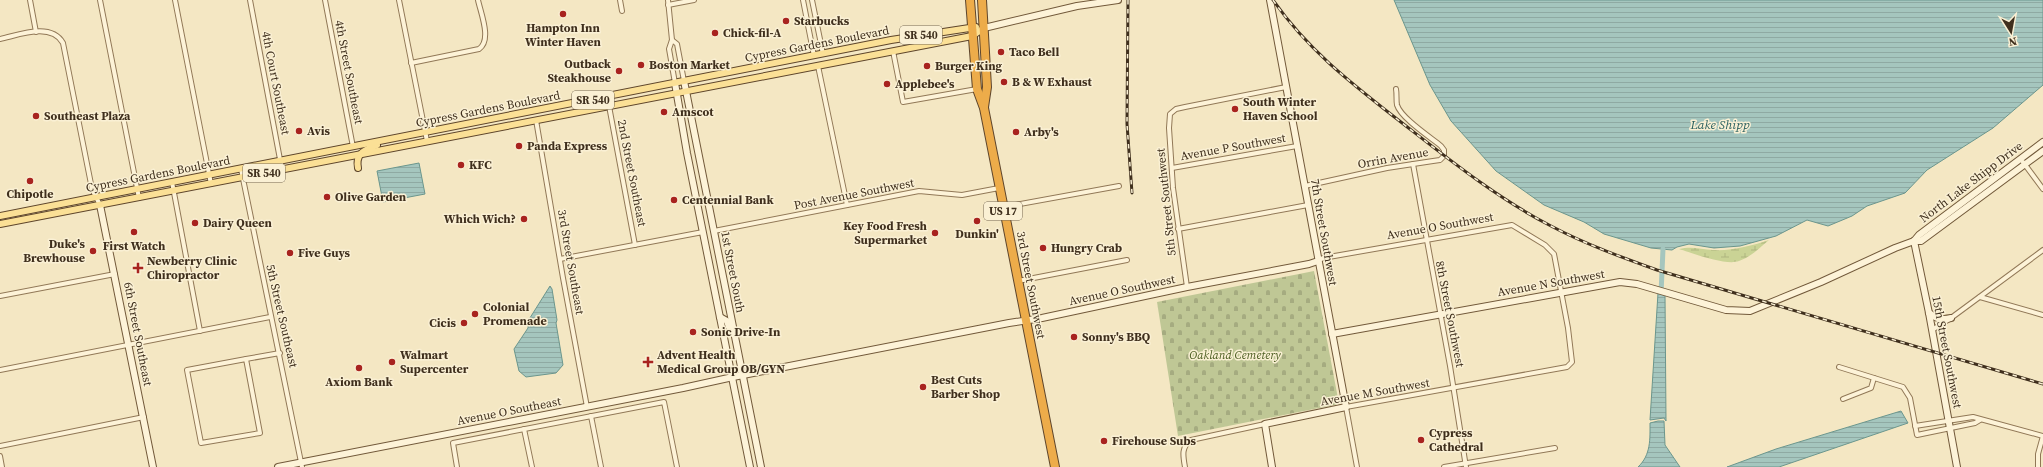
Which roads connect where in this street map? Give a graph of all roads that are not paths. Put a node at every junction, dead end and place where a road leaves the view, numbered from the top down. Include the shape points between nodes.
1 (30, 0) edge
2 (100, 0) edge
3 (175, 0) edge
4 (250, 0) edge
5 (325, 0) edge
6 (398, 0) edge
7 (478, 0) edge
8 (620, 0) edge
9 (694, 0) edge
10 (803, 0) edge
11 (812, 0) edge
12 (970, 0) edge
13 (982, 0) edge
14 (1118, 0) edge
15 (1265, 0) edge
16 (1270, 0) edge
17 (668, 2) edge
18 (1272, 10) junction
19 (622, 11) dead end
20 (971, 26) junction
21 (984, 28) junction
22 (36, 32) junction
23 (972, 36) junction
24 (0, 39) edge
25 (672, 40) junction
26 (894, 51) junction
27 (822, 54) junction
28 (814, 56) junction
29 (411, 63) junction
30 (818, 66) junction
31 (684, 81) junction
32 (675, 83) junction
33 (1286, 87) junction
34 (977, 89) junction
35 (1396, 89) dead end
36 (686, 91) junction
37 (677, 93) junction
38 (604, 97) junction
39 (573, 104) junction
40 (609, 106) junction
41 (984, 108) junction
42 (573, 113) junction
43 (536, 120) junction
44 (425, 133) junction
45 (388, 140) junction
46 (427, 141) junction
47 (2043, 142) edge
48 (1297, 146) junction
49 (353, 147) junction
50 (2043, 151) edge
51 (359, 155) junction
52 (2021, 159) junction
53 (281, 161) junction
54 (326, 161) junction
55 (1414, 164) junction
56 (2025, 165) junction
57 (358, 168) dead end
58 (1172, 168) junction
59 (241, 169) junction
60 (282, 170) junction
61 (209, 175) junction
62 (243, 177) junction
63 (172, 182) junction
64 (211, 184) junction
65 (1119, 186) dead end
66 (1305, 186) junction
67 (999, 188) junction
68 (137, 189) junction
69 (2043, 189) edge
70 (173, 191) junction
71 (97, 198) junction
72 (139, 198) junction
73 (1308, 204) junction
74 (100, 205) junction
75 (847, 205) junction
76 (51, 207) junction
77 (1003, 208) junction
78 (0, 216) edge
79 (0, 224) edge
80 (1178, 229) junction
81 (714, 231) junction
82 (703, 232) junction
83 (1427, 239) junction
84 (1914, 241) junction
85 (635, 245) junction
86 (2043, 250) edge
87 (560, 259) junction
88 (1127, 260) dead end
89 (1318, 261) junction
90 (115, 274) junction
91 (1018, 281) junction
92 (1187, 287) junction
93 (1561, 292) junction
94 (0, 296) edge
95 (1980, 297) junction
96 (1771, 304) joint
97 (1929, 313) junction
98 (1440, 314) junction
99 (2043, 315) edge
100 (270, 317) junction
101 (720, 317) junction
102 (1952, 318) junction
103 (1025, 320) junction
104 (200, 330) junction
105 (1932, 330) junction
106 (1332, 334) junction
107 (736, 341) junction
108 (130, 344) junction
109 (280, 353) junction
110 (246, 359) junction
111 (1839, 367) dead end
112 (0, 370) edge
113 (743, 375) junction
114 (733, 377) junction
115 (1874, 378) junction
116 (1454, 389) junction
117 (1843, 399) dead end
118 (587, 407) junction
119 (1346, 407) junction
120 (591, 416) junction
121 (144, 417) junction
122 (1980, 420) junction
123 (1948, 421) junction
124 (1265, 424) junction
125 (1915, 426) junction
126 (1950, 428) junction
127 (524, 429) junction
128 (2043, 436) edge
129 (0, 446) edge
130 (1555, 448) dead end
131 (0, 456) edge
132 (302, 465) edge
133 (1466, 465) edge
134 (2, 467) edge
135 (153, 467) edge
136 (278, 467) edge
137 (457, 467) edge
138 (532, 467) edge
139 (602, 467) edge
140 (677, 467) edge
141 (750, 467) edge
142 (761, 467) edge
143 (1055, 467) edge
144 (1185, 467) edge
145 (1272, 467) edge
146 (1357, 467) edge
147 (1444, 467) edge
148 (1957, 467) edge
149 (2038, 467) edge

1 - 22 street
2 - 68 street
3 - 61 street
4 - 53 street, 4th Court Southeast
5 - 49 street, 4th Street Southeast
6 - 29 street
7 - 29 street via 485,36 482,47
8 - 19 street
9 - 17 street
10 - 28 street
11 - 27 street
12 - 20 highway, US 17
13 - 21 highway, US 17
14 - 21 street via 1077,6
15 - 18 street
16 - 18 street, 7th Street Southwest
17 - 25 street
18 - 33 street, 7th Street Southwest
20 - 21 main road, Cypress Gardens Boulevard / SR 540
20 - 23 highway, US 17
20 - 27 main road, Cypress Gardens Boulevard / SR 540
21 - 23 main road, Cypress Gardens Boulevard / SR 540
21 - 41 highway, 3rd Street Southwest / US 17 via 987,87
22 - 24 street
22 - 71 street via 53,33 65,46 92,189
23 - 26 main road, Cypress Gardens Boulevard / SR 540
23 - 34 highway, 3rd Street Southwest / US 17
25 - 31 street via 677,44
25 - 32 street via 669,49
26 - 30 main road, Cypress Gardens Boulevard / SR 540
26 - 34 street via 903,102
27 - 28 main road, Cypress Gardens Boulevard / SR 540
28 - 31 main road, Cypress Gardens Boulevard / SR 540
29 - 44 street
30 - 36 main road, Cypress Gardens Boulevard / SR 540
30 - 75 street
31 - 32 main road, Cypress Gardens Boulevard / SR 540
31 - 36 street, 1st Street South
32 - 37 street, 1st Street South
32 - 38 main road, Cypress Gardens Boulevard / SR 540
33 - 48 street, 7th Street Southwest
33 - 58 street, 5th Street Southwest via 1176,109 1170,114 1169,128
34 - 41 highway, 3rd Street Southwest / US 17
35 - 55 street, Orrin Avenue via 1400,110 1444,150 1444,156 1440,160
36 - 37 main road, Cypress Gardens Boulevard / SR 540
36 - 81 street, 1st Street South
37 - 40 main road, Cypress Gardens Boulevard / SR 540
37 - 82 street, 1st Street South
38 - 39 main road, Cypress Gardens Boulevard / SR 540
38 - 42 main road via 602,103 578,109
39 - 43 main road
39 - 44 main road, Cypress Gardens Boulevard / SR 540
40 - 42 main road, Cypress Gardens Boulevard / SR 540
40 - 85 street, 2nd Street Southeast
41 - 67 highway, 3rd Street Southwest / US 17
42 - 43 main road, Cypress Gardens Boulevard / SR 540
43 - 46 main road, Cypress Gardens Boulevard / SR 540
43 - 87 street, 3rd Street Southeast
44 - 45 main road, Cypress Gardens Boulevard / SR 540
44 - 46 street
45 - 49 main road, Cypress Gardens Boulevard / SR 540
45 - 51 main road via 364,150
46 - 51 main road, Cypress Gardens Boulevard / SR 540
47 - 52 street, North Lake Shipp Drive
48 - 58 street, Avenue P Southwest
48 - 66 street, 7th Street Southwest
49 - 53 main road, Cypress Gardens Boulevard / SR 540
49 - 54 main road
50 - 56 street, North Lake Shipp Drive
51 - 54 main road, Cypress Gardens Boulevard / SR 540
51 - 57 main road
52 - 56 street
52 - 84 street, North Lake Shipp Drive
53 - 59 main road, Cypress Gardens Boulevard / SR 540
53 - 60 street, 4th Court Southeast
54 - 60 main road, Cypress Gardens Boulevard / SR 540
55 - 66 street, Orrin Avenue
55 - 83 street, 8th Street Southwest
56 - 69 street
56 - 84 street, North Lake Shipp Drive via 1939,229 1921,241
58 - 80 street, 5th Street Southwest
59 - 61 main road, Cypress Gardens Boulevard / SR 540
59 - 62 street, 5th Street Southeast
60 - 62 main road, Cypress Gardens Boulevard / SR 540
61 - 63 main road, Cypress Gardens Boulevard / SR 540
61 - 64 street
62 - 64 main road, Cypress Gardens Boulevard / SR 540
62 - 100 street, 5th Street Southeast
63 - 68 main road, Cypress Gardens Boulevard / SR 540
63 - 70 street
64 - 70 main road, Cypress Gardens Boulevard / SR 540
65 - 77 street
66 - 73 street, 7th Street Southwest
67 - 75 street, Post Avenue Southwest via 962,195 919,191
67 - 77 highway, 3rd Street Southwest / US 17
68 - 71 main road, Cypress Gardens Boulevard / SR 540
68 - 72 street
70 - 72 main road, Cypress Gardens Boulevard / SR 540
70 - 104 street
71 - 74 street
71 - 76 main road, Cypress Gardens Boulevard / SR 540
72 - 74 main road, Cypress Gardens Boulevard / SR 540
73 - 80 street
73 - 89 street, 7th Street Southwest
74 - 79 main road, Cypress Gardens Boulevard / SR 540
74 - 90 street, 6th Street Southeast
75 - 81 street, Post Avenue Southwest
76 - 78 main road, Cypress Gardens Boulevard / SR 540
76 - 79 main road via 37,213 8,219
77 - 91 highway, 3rd Street Southwest / US 17
80 - 92 street, 5th Street Southwest
81 - 107 street, 1st Street South
82 - 85 street
82 - 101 street, 1st Street South
83 - 89 street, Avenue O Southwest
83 - 93 street, Avenue O Southwest via 1505,225 1517,226 1554,254
83 - 98 street, 8th Street Southwest
84 - 96 street, North Lake Shipp Drive
84 - 97 street, 15th Street Southwest
85 - 87 street
86 - 95 street
87 - 118 street, 3rd Street Southeast
88 - 91 street
89 - 92 street, Avenue O Southwest
89 - 106 street, 7th Street Southwest
90 - 94 street
90 - 108 street, 6th Street Southeast
91 - 103 highway, 3rd Street Southwest / US 17
92 - 103 street, Avenue O Southwest
93 - 96 street, Avenue N Southwest via 1620,282 1738,312
93 - 98 street, Avenue N Southwest
93 - 116 street, Avenue M Southwest via 1568,328 1572,362 1570,366
95 - 99 street
95 - 102 street
97 - 102 street via 1943,320
97 - 105 street, 15th Street Southwest
98 - 106 street, Avenue N Southwest
98 - 116 street, 8th Street Southwest
100 - 104 street
100 - 109 street, 5th Street Southeast
101 - 107 street via 727,321
101 - 114 street, 1st Street South
102 - 105 street
103 - 113 street, Avenue O Southwest
103 - 143 highway, 3rd Street Southwest / US 17
104 - 108 street
105 - 123 street, 15th Street Southwest
106 - 119 street, 7th Street Southwest
107 - 113 street, 1st Street South
108 - 112 street
108 - 121 street, 6th Street Southeast
109 - 110 street
109 - 132 street, 5th Street Southeast
110 - 110 street via 187,370 201,444 260,433
111 - 115 street
113 - 114 street, Avenue O Southeast
113 - 142 street, 1st Street South
114 - 118 street, Avenue O Southeast
114 - 141 street, 1st Street South
115 - 117 street via 1871,388
115 - 125 street via 1899,385 1907,392
116 - 119 street, Avenue M Southwest
116 - 133 street, 8th Street Southwest
118 - 132 street, Avenue O Southeast
119 - 124 street, Avenue M Southwest
119 - 146 street, 7th Street Southwest
120 - 127 street
120 - 139 street
120 - 140 street via 664,402
121 - 129 street
121 - 135 street, 6th Street Southeast
122 - 123 street via 1973,417
122 - 126 street
122 - 128 street
123 - 125 street
123 - 126 street, 15th Street Southwest
124 - 144 street, Avenue M Southwest via 1195,438 1186,444 1183,451
124 - 145 street
125 - 126 street via 1917,435
126 - 148 street, 15th Street Southwest
127 - 137 street via 453,443
127 - 138 street
128 - 149 street via 2038,454
130 - 133 street
131 - 134 street
132 - 136 street, Avenue O Southeast
133 - 147 street

